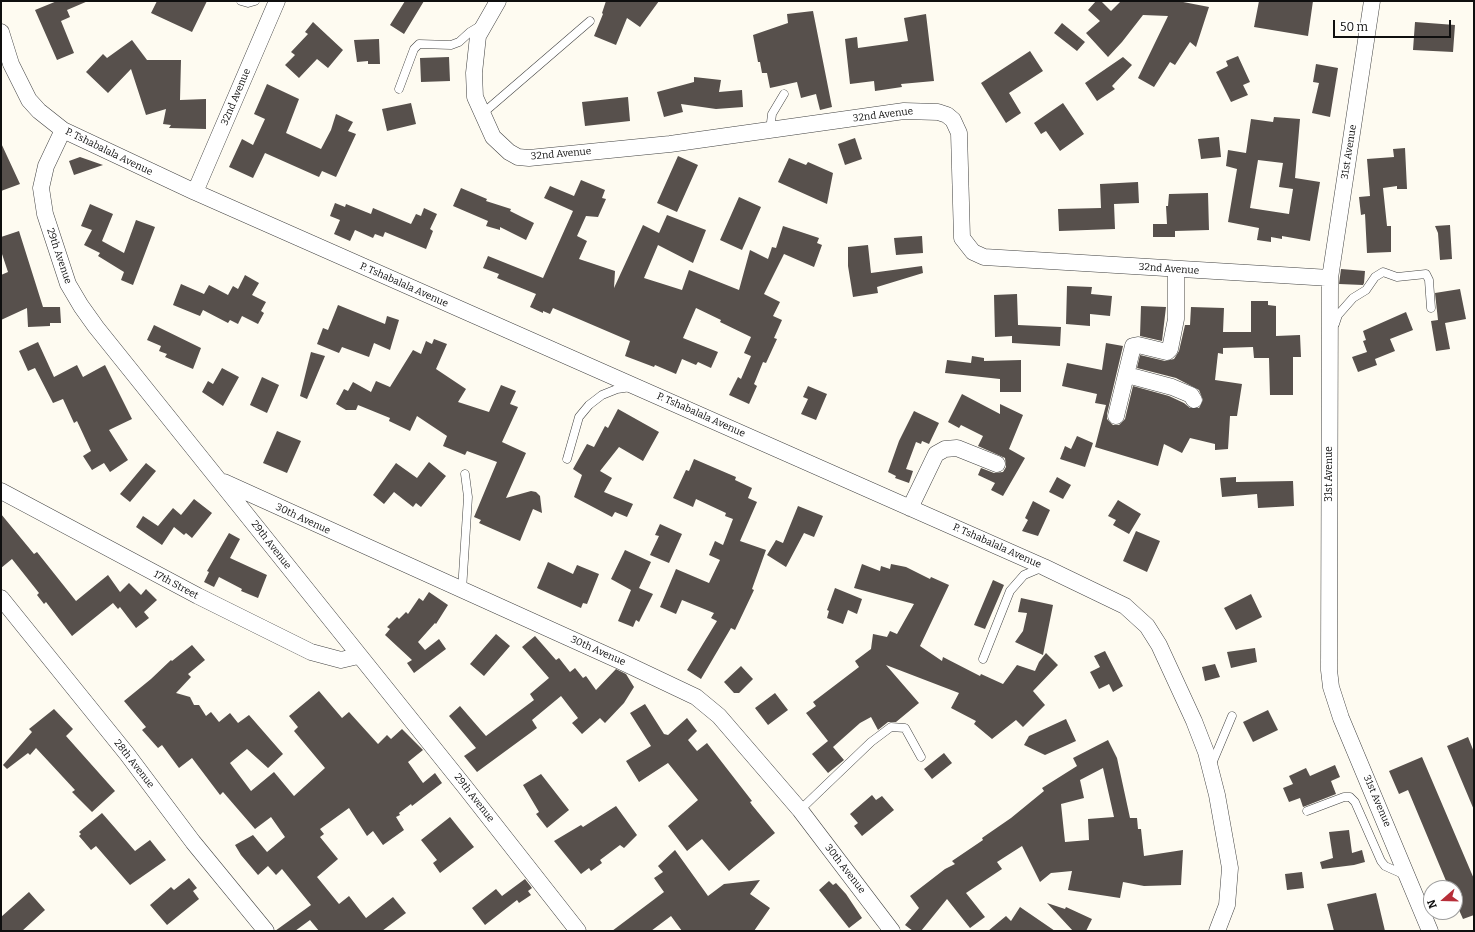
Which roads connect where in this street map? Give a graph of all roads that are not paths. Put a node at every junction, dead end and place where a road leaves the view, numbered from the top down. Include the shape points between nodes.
1 (241, 1) edge
2 (255, 1) edge
3 (277, 1) edge
4 (498, 1) edge
5 (1372, 1) edge
6 (590, 22) dead end
7 (484, 23) junction
8 (1, 32) edge
9 (399, 89) dead end
10 (784, 94) dead end
11 (482, 114) junction
12 (63, 130) junction
13 (770, 131) junction
14 (195, 192) junction
15 (1176, 270) junction
16 (1330, 278) junction
17 (1431, 308) dead end
18 (1330, 338) junction
19 (1127, 375) junction
20 (640, 387) junction
21 (1194, 400) dead end
22 (1116, 416) dead end
23 (567, 459) dead end
24 (997, 464) dead end
25 (465, 474) dead end
26 (220, 481) junction
27 (1, 491) edge
28 (910, 508) junction
29 (1044, 567) junction
30 (462, 590) junction
31 (1, 598) edge
32 (358, 656) junction
33 (983, 659) dead end
34 (1232, 716) dead end
35 (921, 757) dead end
36 (1210, 768) junction
37 (800, 810) junction
38 (1307, 811) dead end
39 (1408, 876) junction
40 (266, 931) edge
41 (578, 931) edge
42 (892, 931) edge
43 (1217, 931) edge
44 (1430, 931) edge

1 - 2 lane
3 - 14 street, 32nd Avenue
4 - 7 street, 32nd Avenue
5 - 16 street, 31st Avenue
6 - 11 lane
7 - 9 lane via 451,45 419,44 414,49
7 - 11 street, 32nd Avenue via 478,36 474,73 475,97
8 - 12 street, P. Tshabalala Avenue via 11,64 29,100
10 - 13 lane via 772,114
11 - 13 street, 32nd Avenue via 493,137 501,146 518,156 529,158
12 - 14 street, P. Tshabalala Avenue
12 - 26 street, 29th Avenue via 46,166 41,188 45,214 68,284 96,327
13 - 15 street, 32nd Avenue via 904,111 938,112 947,115 953,120 959,133 960,228 962,238 973,252 984,257
14 - 20 street, P. Tshabalala Avenue via 584,365
15 - 16 street, 32nd Avenue
15 - 19 street via 1176,319 1170,349 1167,352 1133,346
16 - 18 street, 31st Avenue
17 - 18 lane via 1429,280 1426,274 1396,277 1383,272 1338,315
18 - 39 street, 31st Avenue via 1331,687 1341,718
19 - 21 street via 1172,387 1191,395
19 - 22 street
20 - 23 lane via 617,389 602,395 589,405 580,417
20 - 28 street, P. Tshabalala Avenue
24 - 28 street via 957,448 945,449 936,454
25 - 30 lane via 468,497
26 - 30 street, 30th Avenue
26 - 32 street, 29th Avenue
27 - 32 street, 17th Street via 198,596 311,652 341,660
28 - 29 street, P. Tshabalala Avenue
29 - 33 lane via 1024,575 1010,591
29 - 36 street, P. Tshabalala Avenue via 1125,606 1147,626 1159,645 1194,721
30 - 37 street, 30th Avenue via 620,660 696,698 719,716
31 - 40 street, 28th Avenue
32 - 41 street, 29th Avenue
34 - 36 lane
35 - 37 lane via 905,728 891,727 871,742
36 - 43 street, P. Tshabalala Avenue via 1230,868 1227,905
37 - 42 street, 30th Avenue
38 - 39 lane via 1344,796 1350,797 1355,802 1381,861 1385,866
39 - 44 street, 31st Avenue

